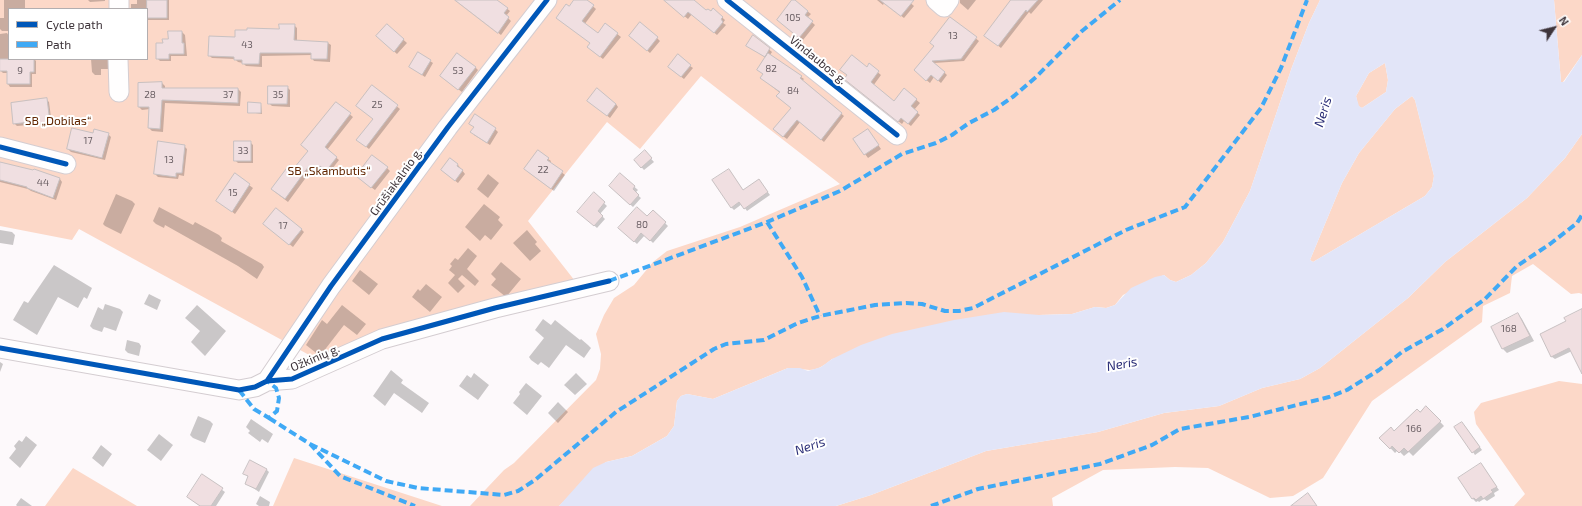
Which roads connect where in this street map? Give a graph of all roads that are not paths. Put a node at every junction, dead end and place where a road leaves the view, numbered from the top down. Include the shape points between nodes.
1 (547, 0) edge
2 (727, 0) edge
3 (936, 0) edge
4 (949, 0) edge
5 (118, 60) edge
6 (119, 92) dead end
7 (897, 135) dead end
8 (0, 147) edge
9 (66, 164) dead end
10 (609, 282) dead end
11 (0, 348) edge
12 (267, 381) junction

1 - 12 street, Grūšiakalnio g. via 425,159 332,286
2 - 7 street, Vindaubos g.
3 - 4 street via 944,7
5 - 6 street
8 - 9 street
10 - 12 street, Ožkinių g. via 495,308 382,339 292,379
11 - 12 street, Ožkinių g. via 223,389 255,387

